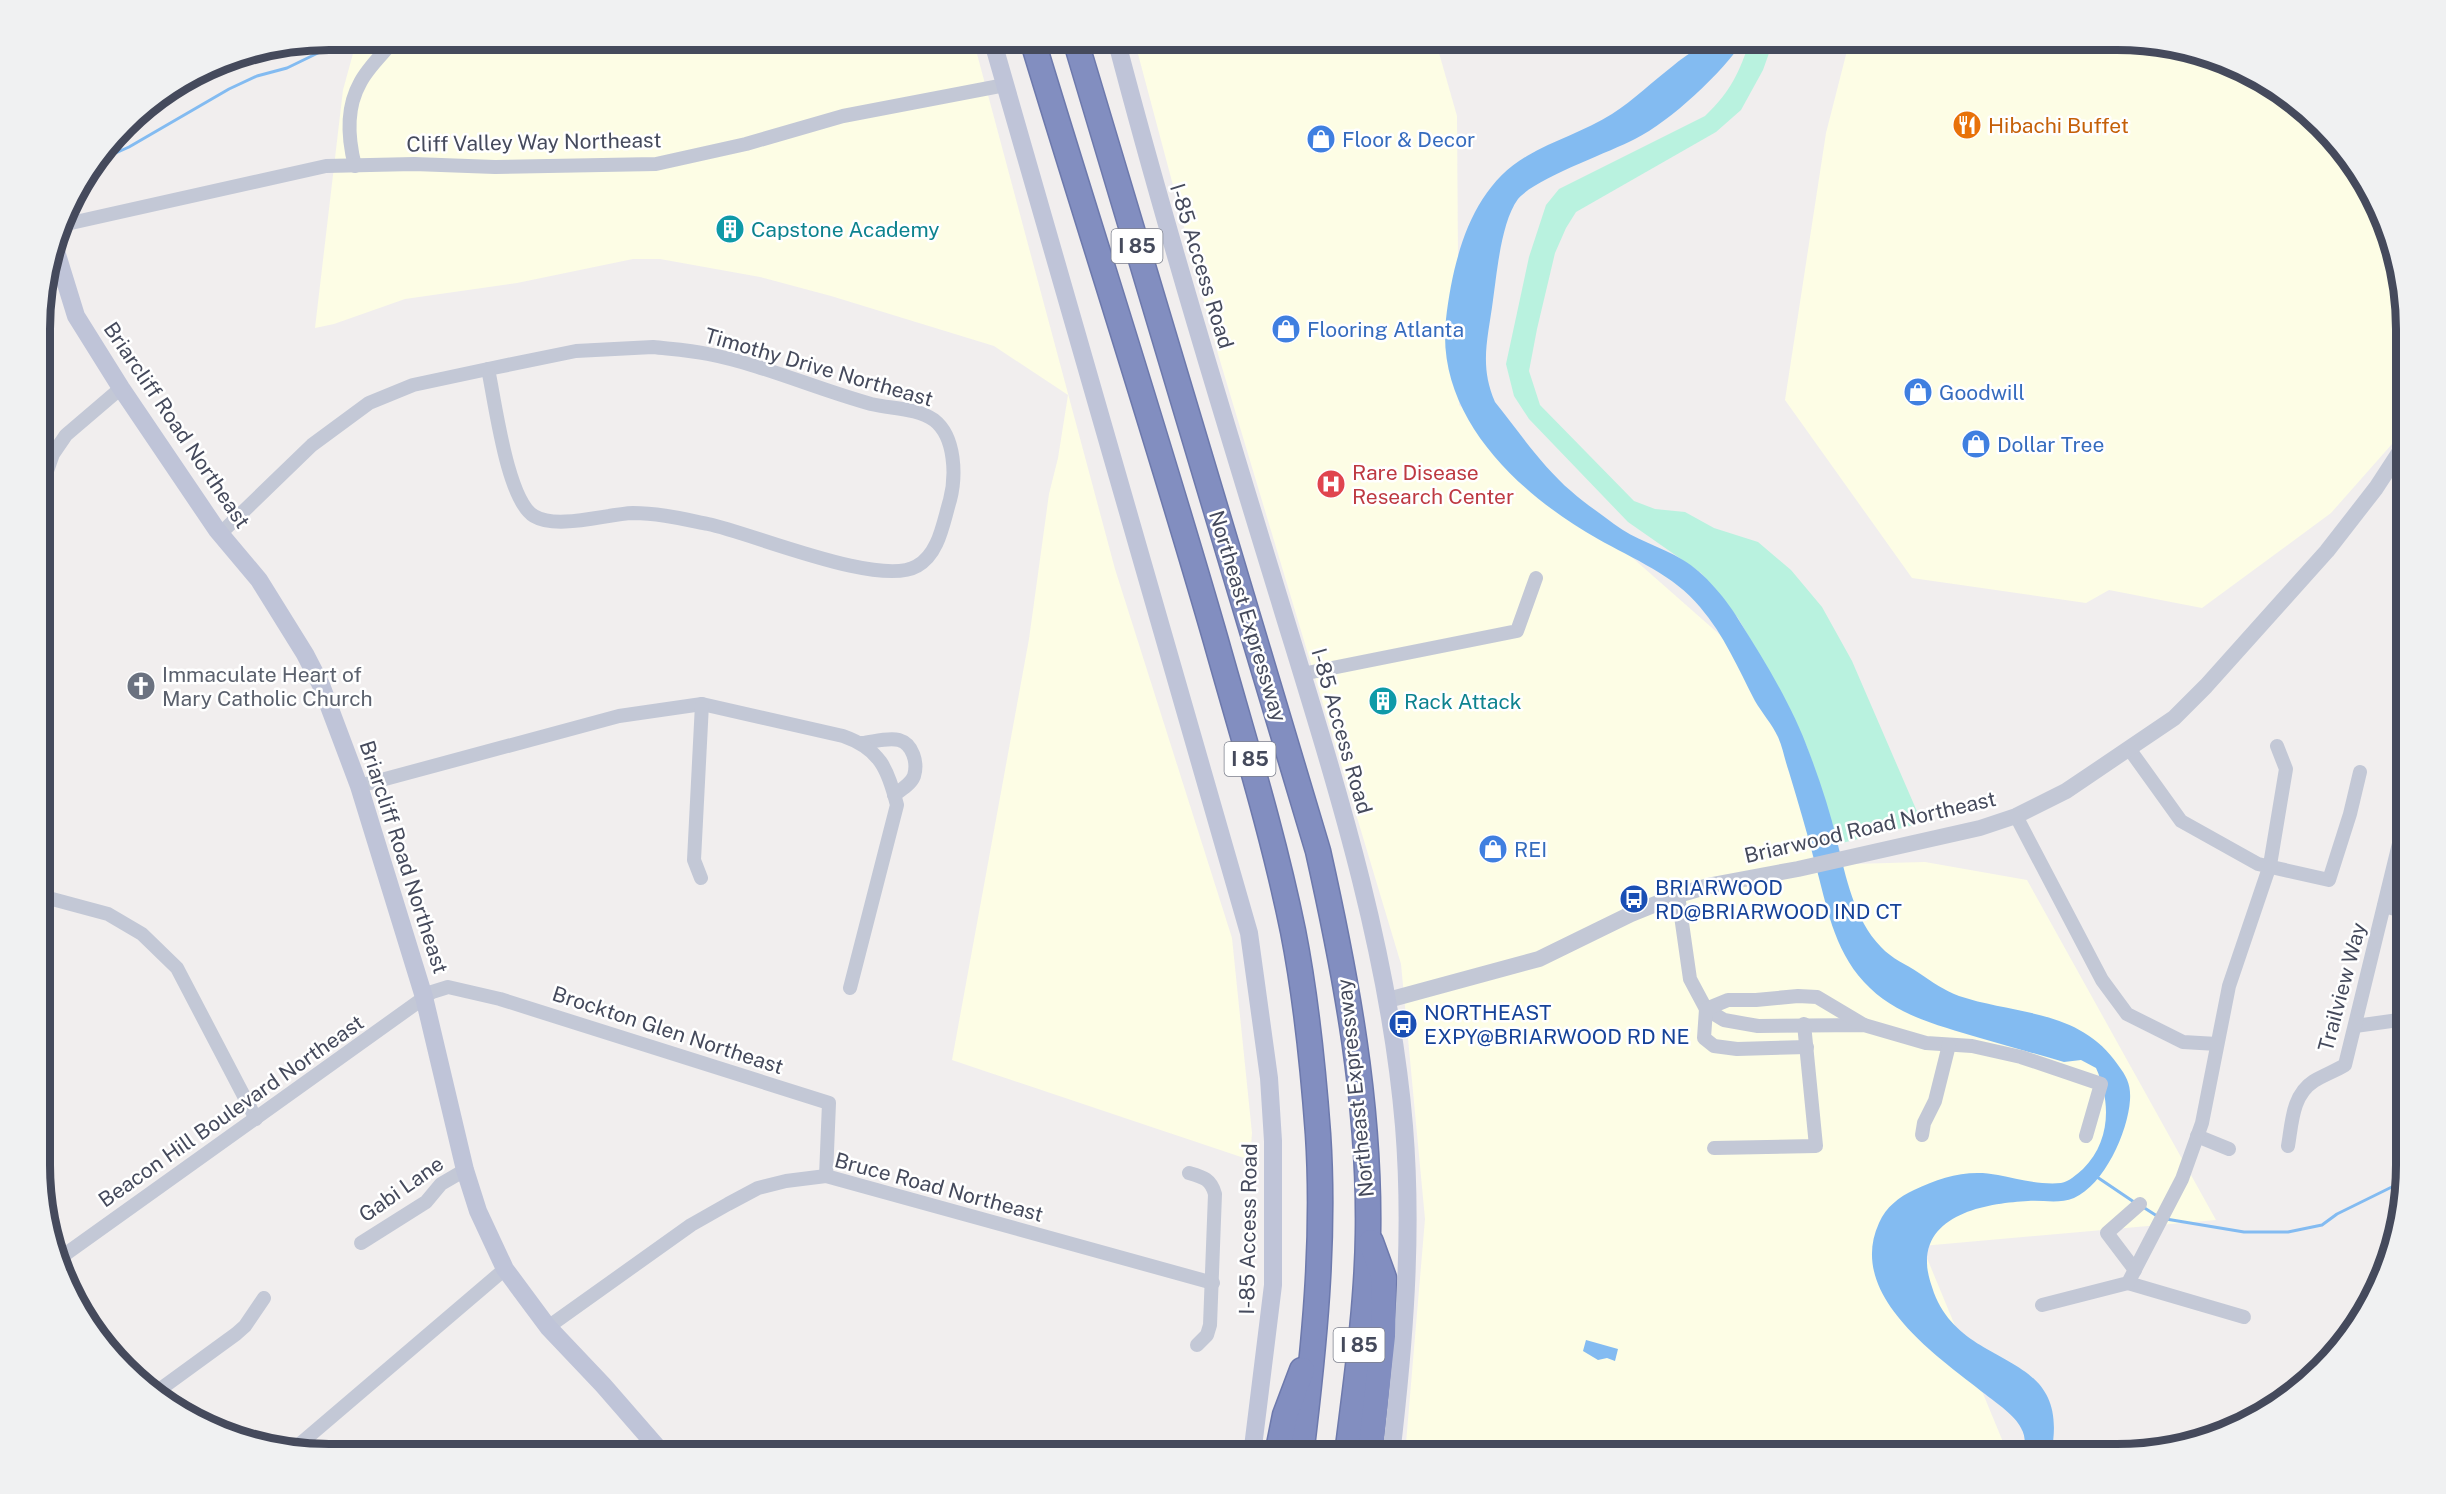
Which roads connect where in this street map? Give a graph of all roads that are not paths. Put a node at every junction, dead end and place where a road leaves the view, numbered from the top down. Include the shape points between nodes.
1 (386, 50) edge
2 (995, 50) edge
3 (1035, 50) edge
4 (1078, 50) edge
5 (1119, 50) edge
6 (1005, 85) junction
7 (355, 166) junction
8 (71, 223) edge
9 (58, 259) edge
10 (488, 369) junction
11 (121, 388) junction
12 (2396, 457) edge
13 (50, 462) edge
14 (221, 534) junction
15 (1536, 578) dead end
16 (1302, 674) junction
17 (702, 704) junction
18 (862, 743) junction
19 (2277, 746) dead end
20 (2130, 750) junction
21 (2360, 772) dead end
22 (358, 786) junction
23 (894, 795) junction
24 (2016, 816) junction
25 (2396, 856) edge
26 (2270, 865) junction
27 (701, 878) dead end
28 (1678, 895) junction
29 (50, 898) edge
30 (2384, 906) junction
31 (2396, 909) edge
32 (850, 988) dead end
33 (424, 997) junction
34 (1388, 1000) junction
35 (1706, 1009) junction
36 (2396, 1020) edge
37 (1804, 1024) junction
38 (1864, 1025) junction
39 (2355, 1026) junction
40 (2217, 1044) junction
41 (1949, 1045) junction
42 (1807, 1047) junction
43 (256, 1119) junction
44 (1922, 1136) dead end
45 (2086, 1136) dead end
46 (2197, 1136) junction
47 (2288, 1146) dead end
48 (1714, 1148) dead end
49 (2229, 1149) dead end
50 (465, 1170) junction
51 (1189, 1173) dead end
52 (826, 1176) junction
53 (2140, 1204) dead end
54 (1368, 1234) junction
55 (361, 1243) dead end
56 (64, 1255) edge
57 (506, 1269) junction
58 (2135, 1270) junction
59 (1213, 1283) junction
60 (2128, 1283) junction
61 (264, 1298) dead end
62 (2042, 1305) dead end
63 (2244, 1317) dead end
64 (548, 1327) junction
65 (1315, 1337) junction
66 (1197, 1345) dead end
67 (161, 1389) edge
68 (301, 1443) edge
69 (654, 1444) edge
70 (1254, 1444) edge
71 (1279, 1444) edge
72 (1302, 1444) edge
73 (1348, 1444) edge
74 (1371, 1444) edge
75 (1392, 1444) edge

1 - 7 street via 360,83 354,102 349,141
2 - 6 main road, I-85 Access Road
3 - 65 highway, Northeast Expressway / I 85 via 1182,522 1264,809 1292,929 1309,1035 1318,1134 1320,1239
4 - 54 highway, Northeast Expressway / I 85 via 1318,851 1352,1020
5 - 16 main road, I-85 Access Road via 1158,199
6 - 7 street, Cliff Valley Way Northeast via 843,116 746,144 656,164
6 - 70 main road, I-85 Access Road via 1249,933 1269,1078 1273,1153 1273,1285
7 - 8 street, Cliff Valley Way Northeast via 296,172
9 - 11 main road, Briarcliff Road Northeast via 76,316
10 - 10 street, Timothy Drive Northeast via 576,351 653,347 707,353 873,404 916,412 935,421 948,438 953,461 951,495 936,545 919,566 902,572 881,571 808,556 721,527 667,516 635,513 572,521 534,516 521,502 512,483
10 - 14 street, Timothy Drive Northeast via 413,385 369,403 312,446
11 - 13 street via 66,435
11 - 14 main road, Briarcliff Road Northeast
12 - 20 street, Briarwood Road Northeast via 2313,567 2206,686 2174,717
14 - 22 main road, Briarcliff Road Northeast via 259,580 305,654 325,695
15 - 16 street via 1517,631
16 - 34 main road, I-85 Access Road via 1369,908
17 - 18 street
17 - 22 street via 619,716
17 - 27 street via 694,860
18 - 23 street via 890,776
18 - 23 street via 900,740 911,748 914,776
19 - 26 street via 2286,769
20 - 24 street, Briarwood Road Northeast via 2066,791
20 - 26 street via 2181,821 2258,864
21 - 26 street via 2329,880
22 - 33 main road, Briarcliff Road Northeast
23 - 32 street via 897,805
24 - 28 street, Briarwood Road Northeast via 1902,847
24 - 40 street via 2102,980 2127,1014 2183,1042
25 - 30 street, Trailview Way
26 - 40 street via 2229,986
28 - 34 street, Briarwood Road Northeast via 1539,959
28 - 35 street via 1690,979
29 - 43 street via 108,914 142,934 177,968
30 - 31 street
30 - 39 street, Trailview Way
33 - 43 street, Beacon Hill Boulevard Northeast
33 - 50 main road, Briarcliff Road Northeast
33 - 52 street, Brockton Glen Northeast via 448,987 500,999 829,1103
34 - 75 main road, I-85 Access Road via 1404,1130 1408,1213 1405,1325
35 - 37 street via 1724,1020 1758,1026
35 - 38 street via 1728,1000 1817,997
35 - 42 street via 1704,1038 1714,1046
36 - 39 street
37 - 38 street
37 - 42 street
38 - 41 street via 1926,1043
39 - 47 street, Trailview Way via 2344,1065 2311,1083 2296,1102
40 - 46 street
41 - 44 street
41 - 45 street via 1972,1046 2021,1058 2101,1084
42 - 48 street via 1816,1146
43 - 56 street, Beacon Hill Boulevard Northeast
46 - 49 street
46 - 58 street via 2182,1179
50 - 55 street, Gabi Lane via 441,1184 426,1202
50 - 57 main road, Briarcliff Road Northeast via 478,1211
51 - 59 street via 1206,1178 1215,1194
52 - 59 street, Bruce Road Northeast
52 - 64 street, Bruce Road Northeast via 758,1188 728,1204 691,1225
53 - 58 street via 2107,1233
54 - 73 highway, Northeast Expressway / I 85
54 - 74 highway via 1384,1278 1383,1336
57 - 64 main road, Briarcliff Road Northeast
57 - 68 street
58 - 60 street
59 - 66 street via 1210,1325
60 - 62 street
60 - 63 street
61 - 67 street via 236,1334
64 - 69 main road, Briarcliff Road Northeast
65 - 71 highway via 1285,1415
65 - 72 highway, Northeast Expressway / I 85

